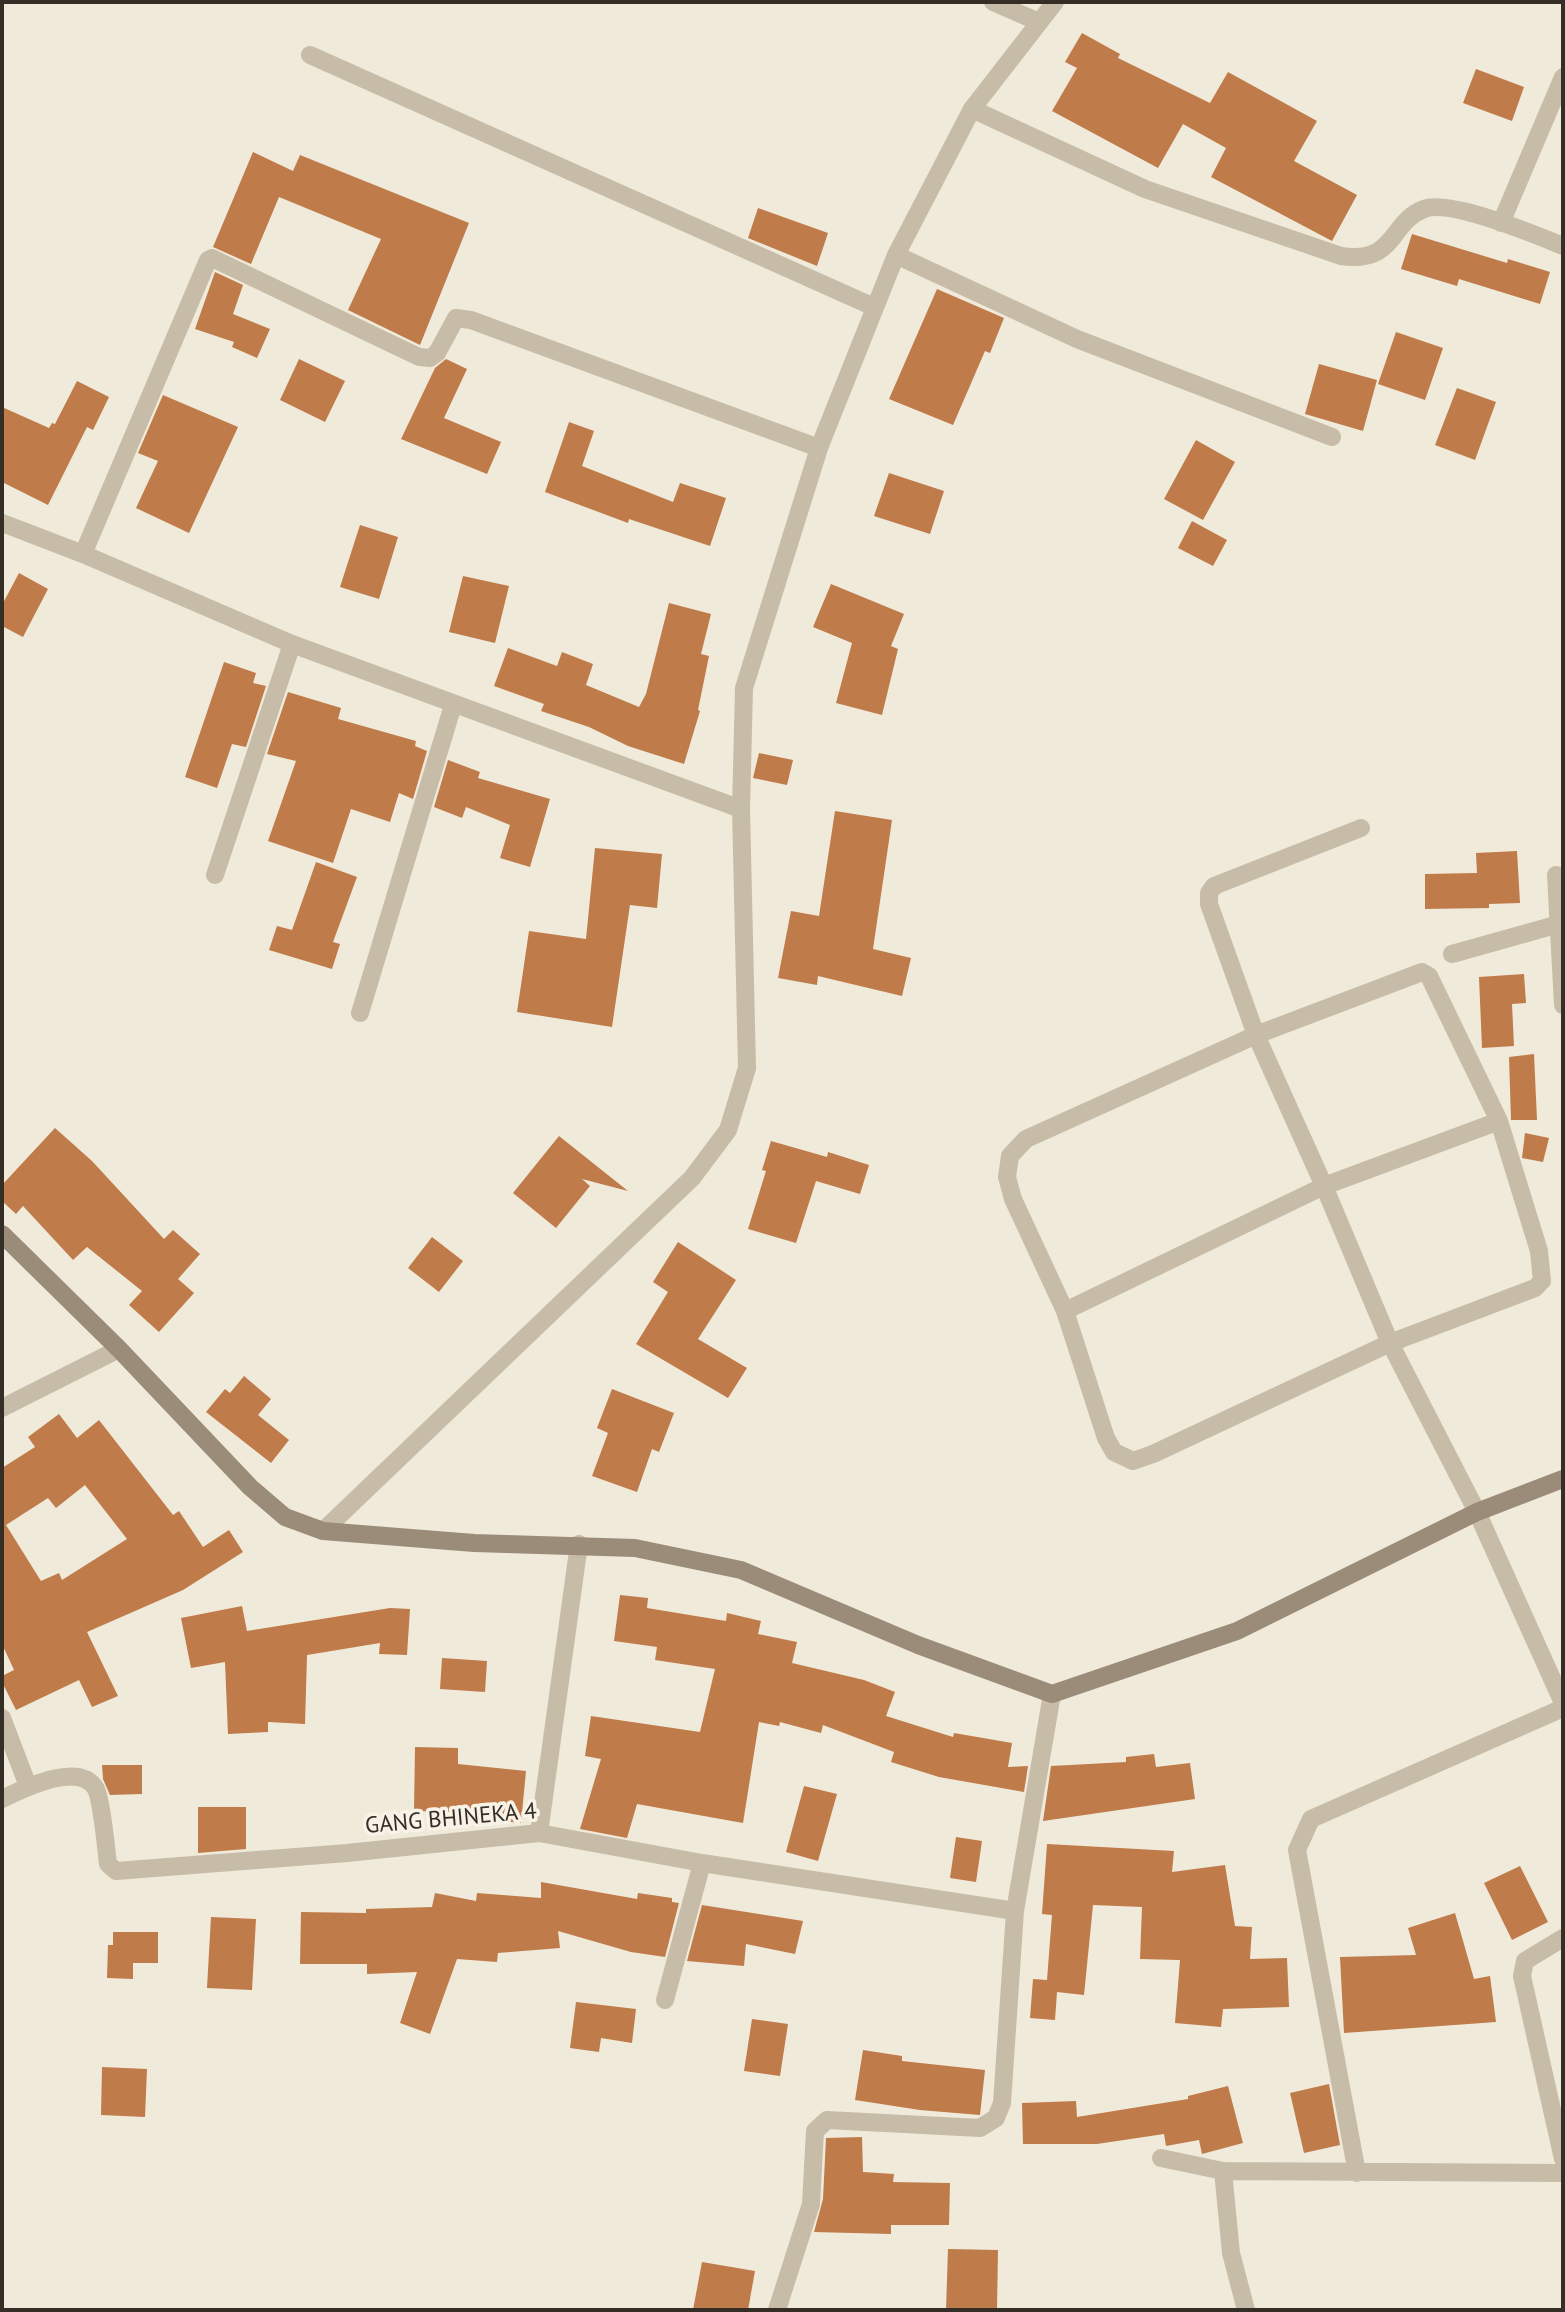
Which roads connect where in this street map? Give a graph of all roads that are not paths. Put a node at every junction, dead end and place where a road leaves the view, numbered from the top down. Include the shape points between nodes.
1 (993, 2) edge
2 (1055, 2) edge
3 (1039, 22) junction
4 (310, 55) dead end
5 (1563, 77) edge
6 (972, 109) junction
7 (1502, 223) junction
8 (1563, 246) edge
9 (896, 256) junction
10 (874, 307) junction
11 (1332, 438) dead end
12 (819, 448) junction
13 (2, 523) edge
14 (83, 554) junction
15 (292, 644) junction
16 (453, 705) junction
17 (741, 809) junction
18 (1361, 828) dead end
19 (215, 875) dead end
20 (1556, 875) dead end
21 (1560, 924) edge
22 (1452, 954) dead end
23 (1563, 1005) edge
24 (360, 1013) dead end
25 (1256, 1035) junction
26 (1499, 1121) junction
27 (1324, 1186) junction
28 (2, 1234) edge
29 (1065, 1311) junction
30 (1390, 1343) junction
31 (119, 1349) junction
32 (2, 1408) edge
33 (1563, 1479) edge
34 (1477, 1512) junction
35 (323, 1531) junction
36 (579, 1544) junction
37 (1052, 1694) junction
38 (1563, 1705) edge
39 (2, 1718) edge
40 (28, 1786) junction
41 (2, 1799) edge
42 (539, 1833) junction
43 (702, 1863) junction
44 (1015, 1911) junction
45 (1563, 1938) edge
46 (664, 2000) dead end
47 (1161, 2158) dead end
48 (1563, 2159) edge
49 (1223, 2171) junction
50 (1357, 2173) junction
51 (1563, 2173) edge
52 (777, 2310) edge
53 (1246, 2310) edge

1 - 3 street
2 - 3 street
3 - 6 street
4 - 10 street
5 - 7 street
6 - 7 street via 1145,189 1341,256 1356,258 1387,247 1412,216 1425,208
6 - 9 street
7 - 8 street
9 - 10 street
9 - 11 street via 1077,339
10 - 12 street
12 - 14 street via 471,320 456,318 437,353 419,357 212,258
12 - 17 street via 744,688
13 - 14 street
14 - 15 street
15 - 16 street
15 - 19 street
16 - 17 street
16 - 24 street
17 - 35 street via 747,1068 728,1130 692,1178
18 - 25 street via 1214,886 1209,893
20 - 21 street
21 - 22 street
21 - 23 street
25 - 26 street via 1422,972 1427,974
25 - 27 street
25 - 29 street via 1027,1139 1010,1156 1007,1177 1013,1199
26 - 27 street
26 - 30 street via 1539,1251 1542,1281 1535,1288
27 - 29 street
27 - 30 street
28 - 31 street
29 - 30 street via 1105,1438 1114,1452 1133,1461
30 - 34 street
31 - 32 street
31 - 35 street via 250,1487 285,1517
33 - 34 street
34 - 37 street via 1237,1631
34 - 38 street
35 - 36 street via 474,1543
36 - 37 street via 635,1548 741,1570 918,1645
36 - 42 street
37 - 44 street
38 - 50 street via 1311,1819 1297,1850
39 - 40 street
40 - 41 street, GANG BHINEKA 4
40 - 42 street, GANG BHINEKA 4 via 67,1776 86,1779 96,1790 108,1864 116,1871
42 - 43 street, GANG BHINEKA 4
43 - 44 street, GANG BHINEKA 4
43 - 46 street
44 - 52 street via 1003,2103 996,2118 980,2128 827,2120 819,2125 811,2204
45 - 48 street via 1525,1961 1522,1976
47 - 49 street
49 - 50 street
49 - 53 street via 1231,2253
50 - 51 street

